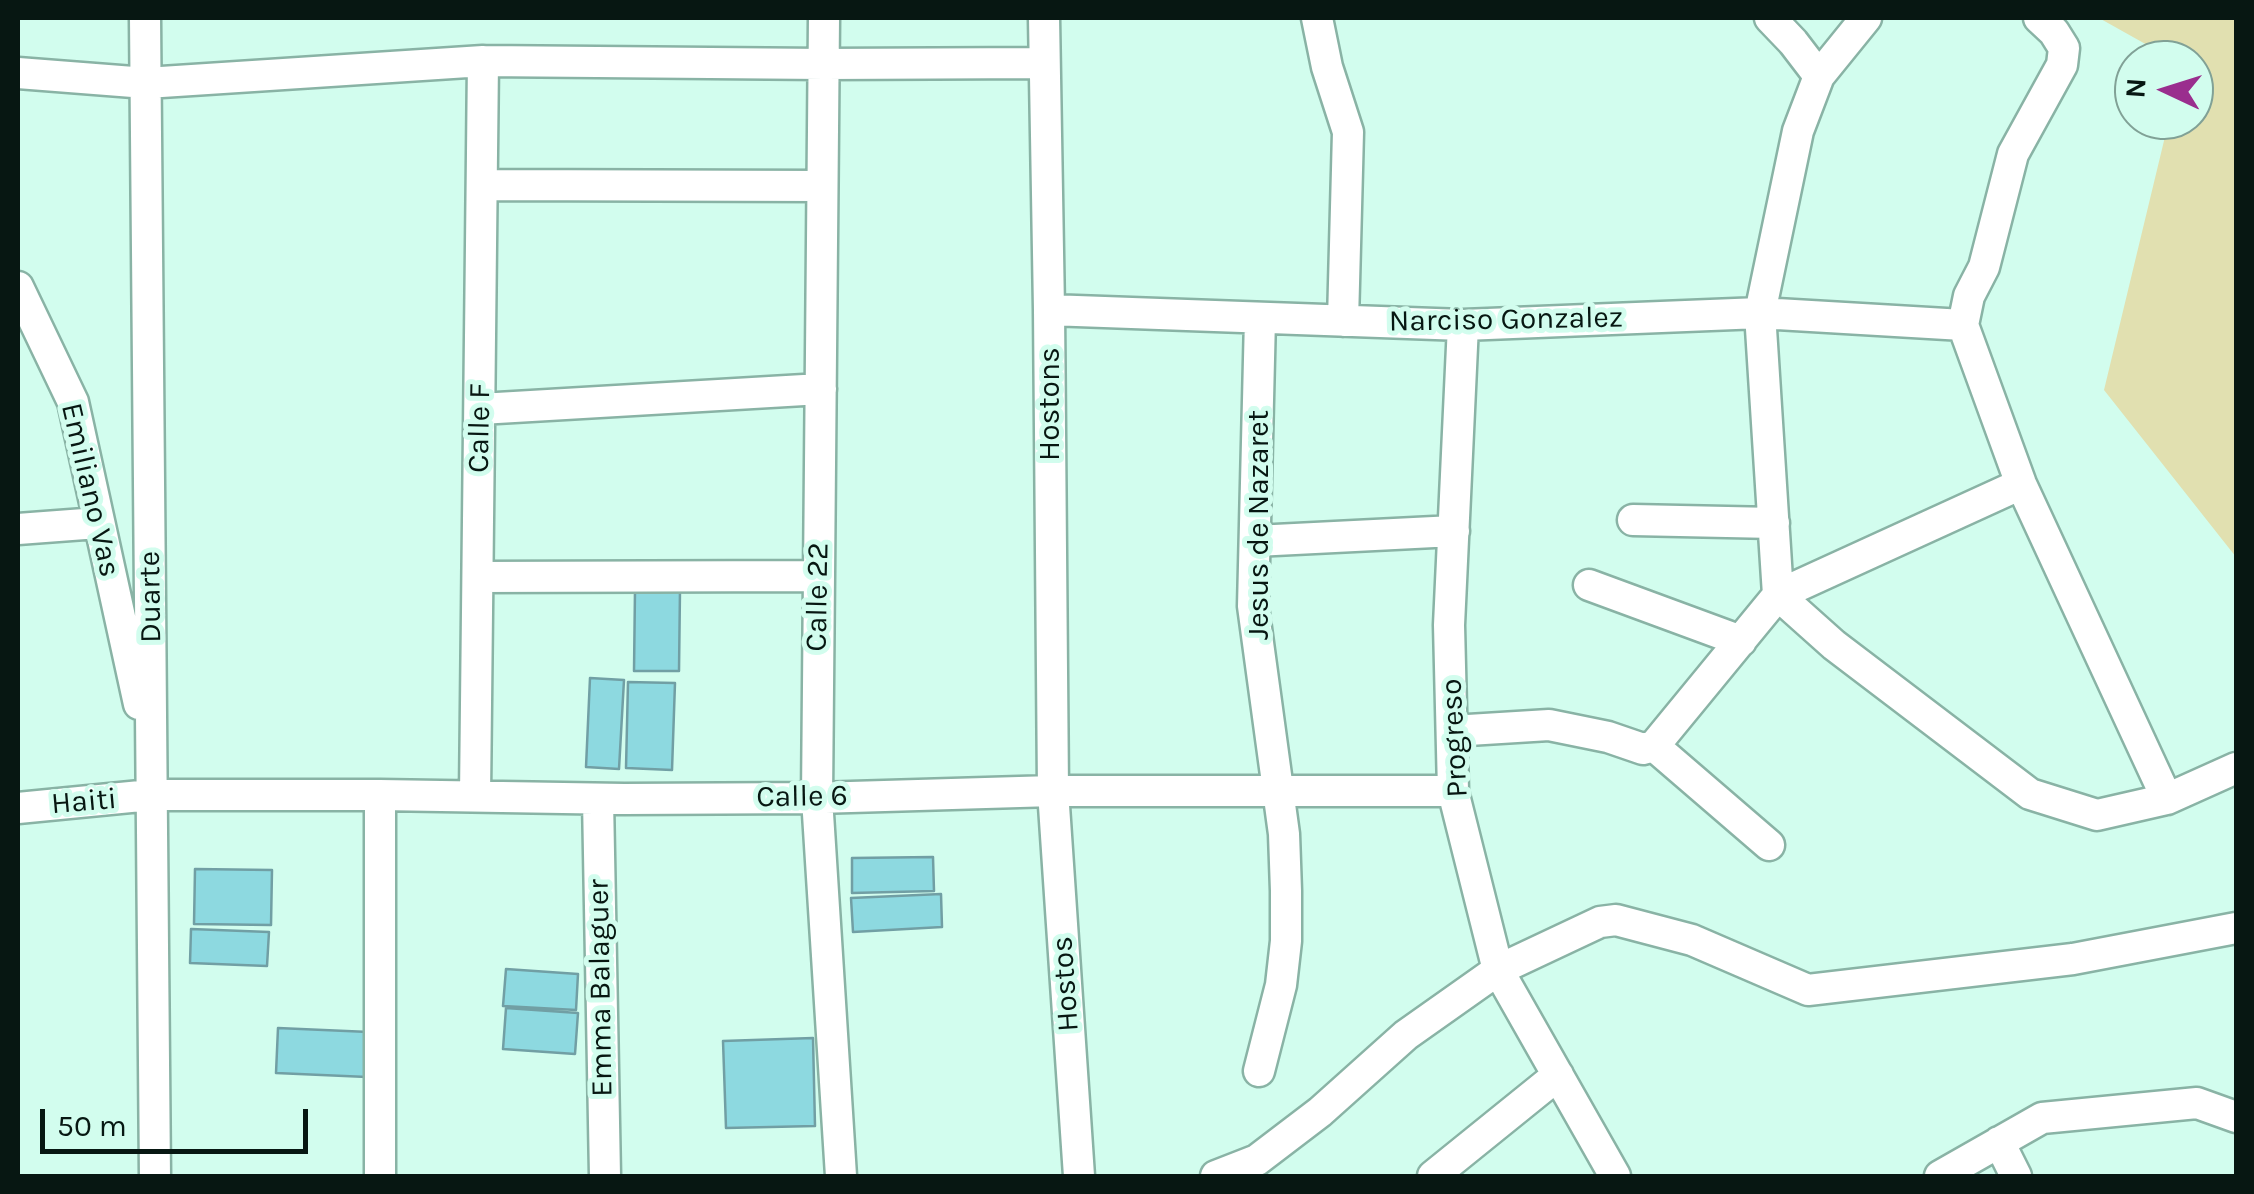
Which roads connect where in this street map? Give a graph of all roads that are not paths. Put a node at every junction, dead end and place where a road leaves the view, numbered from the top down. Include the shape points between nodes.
1 (146, 18) edge
2 (824, 18) edge
3 (1044, 18) edge
4 (1316, 18) edge
5 (1770, 18) edge
6 (1866, 18) edge
7 (2040, 18) edge
8 (483, 61) junction
9 (1044, 63) junction
10 (824, 64) junction
11 (18, 73) edge
12 (1820, 76) junction
13 (146, 83) junction
14 (483, 184) junction
15 (822, 186) junction
16 (18, 286) edge
17 (1049, 310) junction
18 (1760, 313) junction
19 (1260, 318) junction
20 (1343, 321) junction
21 (1462, 325) junction
22 (1962, 325) junction
23 (821, 389) junction
24 (480, 409) junction
25 (2021, 484) junction
26 (1633, 520) dead end
27 (1774, 523) junction
28 (98, 524) junction
29 (18, 530) edge
30 (1454, 532) junction
31 (1256, 541) junction
32 (818, 576) junction
33 (478, 577) junction
34 (1590, 585) dead end
35 (1778, 596) junction
36 (1741, 640) junction
37 (1452, 732) junction
38 (1654, 746) junction
39 (153, 760) junction
40 (2236, 768) edge
41 (1278, 790) junction
42 (1453, 790) junction
43 (1053, 791) junction
44 (151, 795) junction
45 (380, 795) junction
46 (476, 796) junction
47 (816, 798) junction
48 (598, 799) junction
49 (2167, 799) junction
50 (18, 808) edge
51 (1769, 846) dead end
52 (2236, 928) edge
53 (1498, 970) junction
54 (1260, 1071) dead end
55 (1558, 1074) junction
56 (2236, 1117) edge
57 (2000, 1142) junction
58 (155, 1176) edge
59 (380, 1176) edge
60 (605, 1176) edge
61 (841, 1176) edge
62 (1079, 1176) edge
63 (1216, 1176) edge
64 (1433, 1176) edge
65 (1615, 1176) edge
66 (1940, 1176) edge
67 (2016, 1176) edge

1 - 13 street, Duarte
2 - 10 street, Calle 22
3 - 9 street, Hostons
4 - 20 street via 1348,132
5 - 12 street
6 - 12 street
7 - 22 street via 2064,48 2062,65 2013,154
8 - 10 street
8 - 13 street
8 - 14 street, Calle F
9 - 10 street
9 - 17 street, Hostons
10 - 15 street, Calle 22
11 - 13 street
12 - 18 street via 1798,131
13 - 39 street, Duarte
14 - 15 street
14 - 24 street, Calle F
15 - 23 street, Calle 22
16 - 28 street, Emiliano Vas via 72,402
17 - 19 street, Narciso Gonzalez
17 - 43 street, Hostons
18 - 21 street, Narciso Gonzalez
18 - 22 street, Narciso Gonzalez
18 - 27 street
19 - 20 street, Narciso Gonzalez
19 - 31 street, Jesus de Nazaret
20 - 21 street, Narciso Gonzalez
21 - 30 street, Progreso
22 - 25 street
23 - 24 street
23 - 32 street, Calle 22
24 - 33 street, Calle F
25 - 35 street
25 - 49 street
26 - 27 street
27 - 35 street
28 - 29 street
28 - 39 street, Emiliano Vas
30 - 31 street
30 - 37 street, Progreso
31 - 41 street, Jesus de Nazaret via 1253,606
32 - 33 street
32 - 47 street, Calle 22
33 - 46 street, Calle F
34 - 36 street
35 - 36 street
35 - 49 street via 2030,794 2096,815
36 - 38 street
37 - 38 street via 1549,725 1644,750
37 - 42 street, Progreso
38 - 51 street
39 - 44 street, Duarte
40 - 49 street
41 - 42 street, Calle 6
41 - 43 street, Calle 6
41 - 54 street, Jesus de Nazaret via 1286,941
42 - 53 street, Progreso
43 - 47 street, Calle 6
43 - 62 street, Hostos
44 - 45 street, Calle 6
44 - 50 street, Haiti
44 - 58 street, Duarte
45 - 46 street, Calle 6
45 - 59 street
46 - 48 street, Calle 6
47 - 48 street, Calle 6
47 - 61 street, Calle 22
48 - 60 street, Emma Balaguer
52 - 53 street via 2073,959 1808,990 1692,940 1616,920
53 - 55 street, Progreso
53 - 63 street via 1406,1034 1257,1160
55 - 64 street
55 - 65 street, Progreso
56 - 57 street via 2197,1104 2042,1118
57 - 66 street
57 - 67 street

